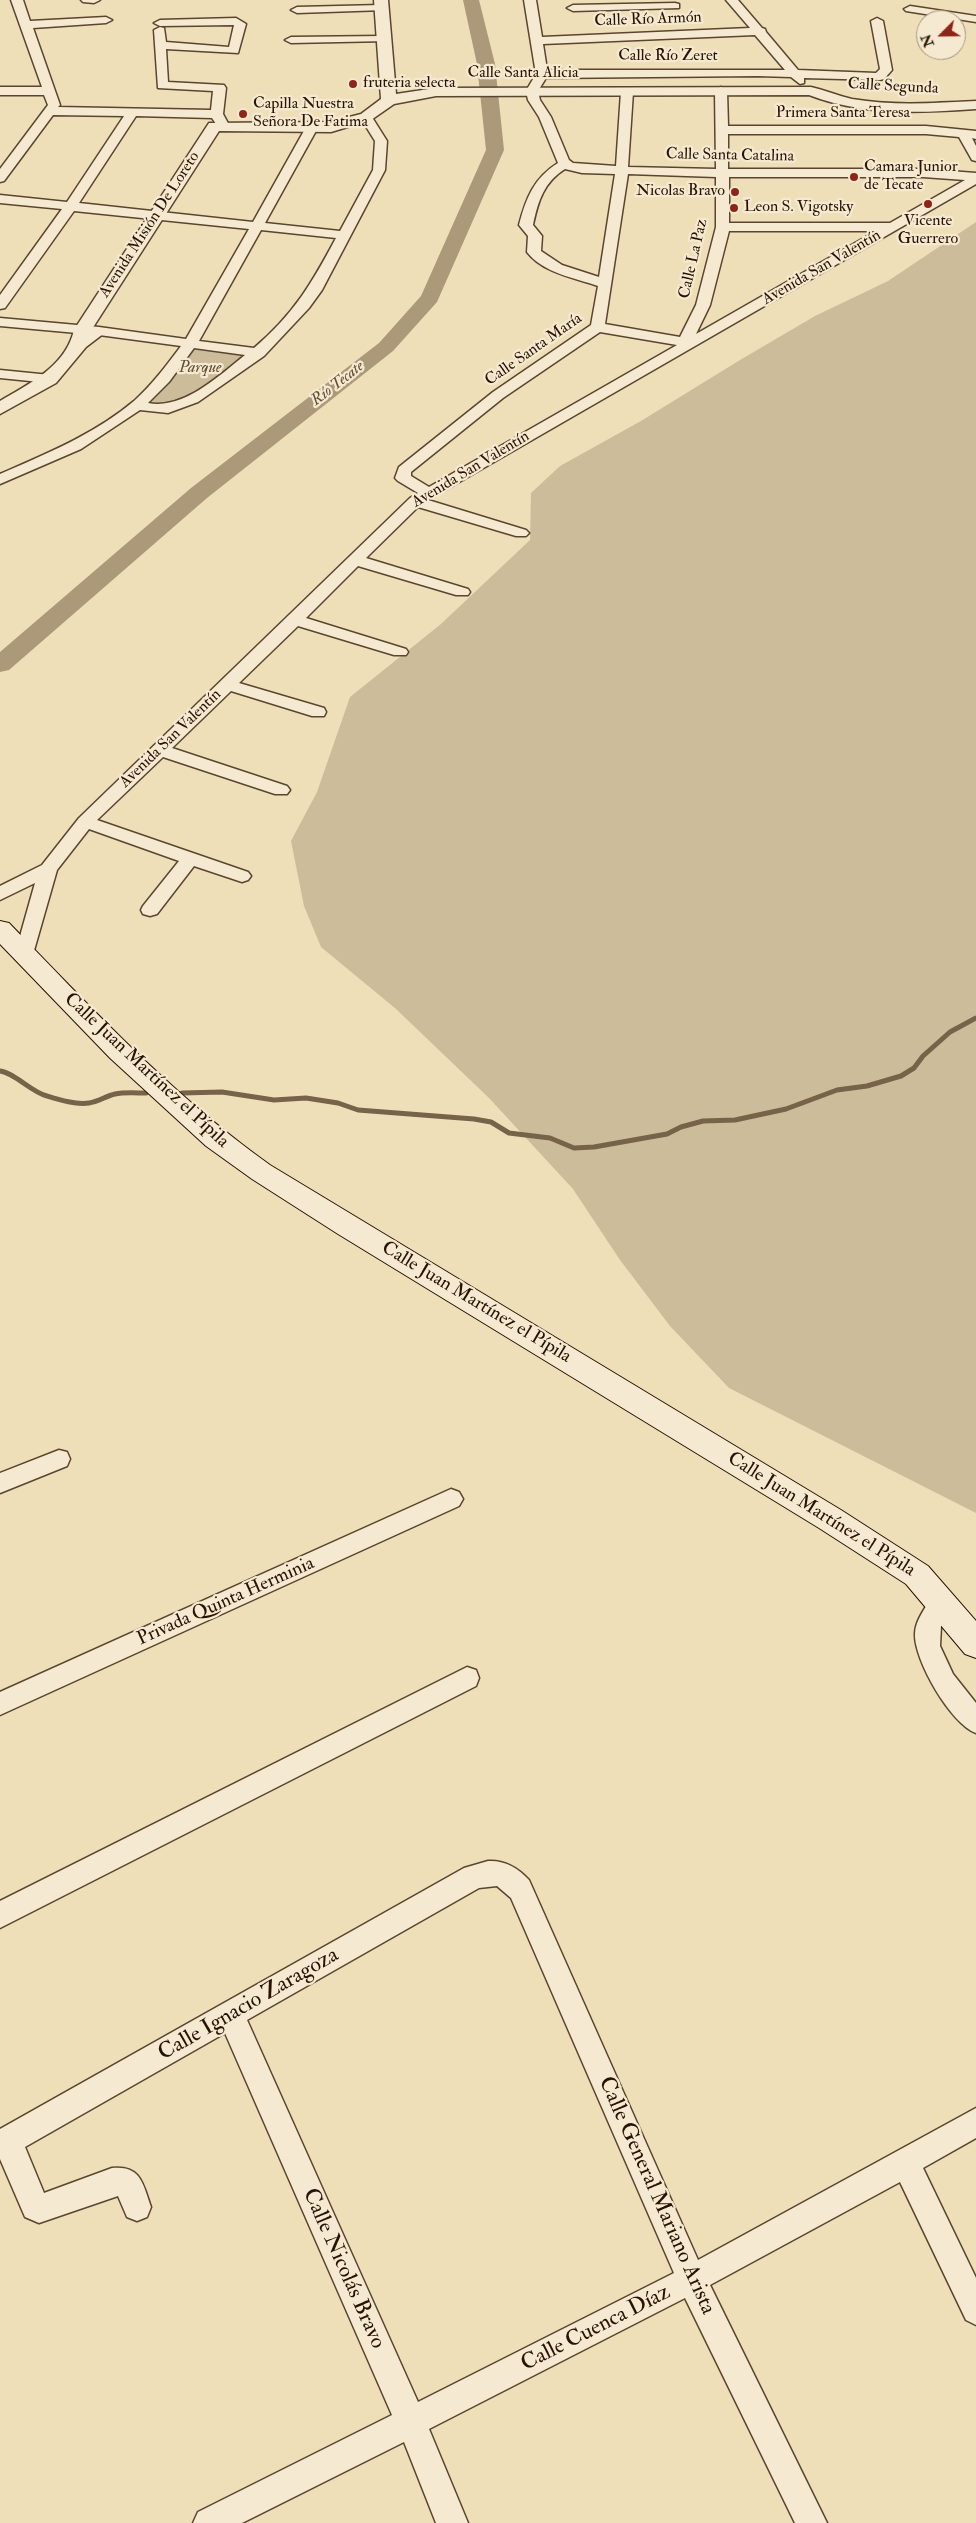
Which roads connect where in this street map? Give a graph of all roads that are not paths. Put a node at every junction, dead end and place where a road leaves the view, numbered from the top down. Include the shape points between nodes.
1 (17, 0) edge
2 (87, 0) edge
3 (94, 0) edge
4 (530, 0) edge
5 (732, 0) edge
6 (642, 3) edge
7 (381, 4) edge
8 (572, 4) edge
9 (675, 6) dead end
10 (910, 9) dead end
11 (297, 10) dead end
12 (976, 19) edge
13 (106, 20) dead end
14 (877, 21) dead end
15 (26, 25) junction
16 (976, 27) edge
17 (761, 31) junction
18 (384, 39) junction
19 (581, 39) junction
20 (291, 40) dead end
21 (538, 41) junction
22 (160, 45) junction
23 (542, 74) junction
24 (795, 74) junction
25 (0, 91) edge
26 (50, 91) junction
27 (532, 91) junction
28 (721, 91) junction
29 (811, 91) junction
30 (627, 92) junction
31 (389, 100) junction
32 (976, 105) edge
33 (52, 111) junction
34 (132, 113) junction
35 (366, 117) junction
36 (218, 122) junction
37 (311, 129) junction
38 (722, 130) junction
39 (962, 133) junction
40 (976, 135) edge
41 (976, 157) edge
42 (566, 163) junction
43 (622, 170) junction
44 (723, 173) junction
45 (0, 178) edge
46 (976, 178) edge
47 (0, 199) edge
48 (71, 206) junction
49 (162, 215) junction
50 (256, 226) junction
51 (895, 227) junction
52 (723, 228) junction
53 (345, 235) junction
54 (605, 284) junction
55 (0, 305) edge
56 (0, 322) edge
57 (598, 327) junction
58 (87, 335) junction
59 (688, 342) junction
60 (189, 343) junction
61 (259, 353) junction
62 (0, 374) edge
63 (50, 379) junction
64 (138, 405) junction
65 (0, 409) edge
66 (0, 479) edge
67 (422, 496) junction
68 (522, 533) dead end
69 (356, 560) junction
70 (462, 592) dead end
71 (295, 620) junction
72 (400, 652) dead end
73 (228, 685) junction
74 (318, 712) dead end
75 (159, 750) junction
76 (280, 790) dead end
77 (85, 822) junction
78 (191, 858) junction
79 (48, 869) junction
80 (242, 876) dead end
81 (0, 894) edge
82 (150, 910) dead end
83 (0, 929) edge
84 (24, 954) junction
85 (59, 1459) dead end
86 (0, 1483) edge
87 (451, 1499) dead end
88 (941, 1602) junction
89 (976, 1644) edge
90 (467, 1678) dead end
91 (0, 1704) edge
92 (976, 1722) edge
93 (501, 1873) joint
94 (0, 1915) edge
95 (231, 2016) junction
96 (976, 2122) edge
97 (4, 2142) edge
98 (906, 2163) junction
99 (137, 2208) dead end
100 (692, 2280) junction
101 (976, 2310) edge
102 (410, 2422) junction
103 (209, 2523) edge
104 (452, 2523) edge
105 (811, 2523) edge

1 - 15 street
2 - 3 street
4 - 21 street
5 - 17 street, Calle Segunda
6 - 8 street
6 - 9 street
7 - 11 street
7 - 18 street
8 - 19 street
10 - 12 street
12 - 16 street
13 - 15 street
14 - 24 street, Calle Río Zeret via 886,70 880,76
15 - 26 street
17 - 19 street, Calle Río Armón
17 - 24 street, Calle Segunda
18 - 20 street
18 - 31 street
19 - 21 street, Calle Río Armón
21 - 23 street
22 - 22 street via 160,18 236,21 240,24 235,50
22 - 36 street, Avenida Misión De Loreto via 162,85 220,88
23 - 24 street, Calle Río Zeret
23 - 27 street
24 - 29 street, Calle Segunda
25 - 26 street
26 - 33 street
27 - 30 street, Calle Santa Alicia
27 - 31 street, Calle Santa Alicia via 436,92
27 - 42 street
28 - 29 street, Calle Santa Alicia
28 - 30 street, Calle Santa Alicia
28 - 38 street, Calle La Paz
29 - 32 street, Calle Segunda via 847,104 866,106
30 - 43 street, Calle Santa María
31 - 35 street, Calle Santa Alicia
33 - 34 street
33 - 45 street
34 - 36 street
34 - 48 street
35 - 37 street, Calle Santa Alicia via 342,125
35 - 53 street via 381,141 381,159 379,170
36 - 37 street, Calle Santa Alicia
36 - 49 street, Avenida Misión De Loreto
37 - 50 street
38 - 39 street, Primera Santa Teresa via 926,130
38 - 44 street, Calle La Paz
39 - 40 street, Primera Santa Teresa
39 - 41 street
42 - 43 street, Calle Santa Catalina via 576,168
42 - 54 street via 535,190 526,225 535,236 534,252 556,265
43 - 44 street, Calle Santa Catalina
43 - 54 street, Calle Santa María
44 - 46 street, Calle Santa Catalina via 923,173
44 - 52 street, Calle La Paz
46 - 51 street, Avenida San Valentín
47 - 48 street
48 - 49 street
48 - 55 street
49 - 50 street
49 - 58 street, Avenida Misión De Loreto
50 - 53 street
50 - 60 street
51 - 52 street
51 - 59 street, Avenida San Valentín
52 - 59 street, Calle La Paz via 703,305
53 - 61 street via 303,309
54 - 57 street, Calle Santa María
56 - 58 street
57 - 59 street
57 - 67 street, Calle Santa María via 498,395 404,470 403,478
58 - 60 street
58 - 63 street, Avenida Misión De Loreto
59 - 67 street, Avenida San Valentín
60 - 61 street
60 - 64 street via 164,379
61 - 64 street via 178,406 152,409
62 - 63 street
63 - 65 street, Avenida Misión De Loreto
64 - 66 street via 76,446
67 - 68 street
67 - 69 street, Avenida San Valentín
69 - 70 street
69 - 71 street, Avenida San Valentín
71 - 72 street
71 - 73 street, Avenida San Valentín
73 - 74 street
73 - 75 street, Avenida San Valentín
75 - 76 street
75 - 77 street, Avenida San Valentín
77 - 78 street
77 - 79 street, Avenida San Valentín
78 - 80 street
78 - 82 street
79 - 81 street
79 - 84 street, Avenida San Valentín
83 - 84 main road, Calle Juan Martínez el Pípila
84 - 88 main road, Calle Juan Martínez el Pípila via 119,1052 215,1140 348,1227 878,1549 917,1575
85 - 86 street
87 - 91 street, Privada Quinta Herminia
88 - 89 main road, Calle Juan Martínez el Pípila
88 - 92 street via 926,1633 930,1656 949,1689
90 - 94 street
93 - 95 street, Calle Ignacio Zaragoza via 473,1877
93 - 100 street, Calle General Mariano Arista via 511,1878 520,1889
95 - 97 street, Calle Ignacio Zaragoza
95 - 102 street, Calle Nicolás Bravo
96 - 98 street, Calle Cuenca Díaz
97 - 99 street via 35,2207 39,2209 112,2182 124,2181
98 - 100 street, Calle Cuenca Díaz
98 - 101 street
100 - 102 street, Calle Cuenca Díaz
100 - 105 street, Calle General Mariano Arista
102 - 103 street, Calle Cuenca Díaz
102 - 104 street, Calle Nicolás Bravo

